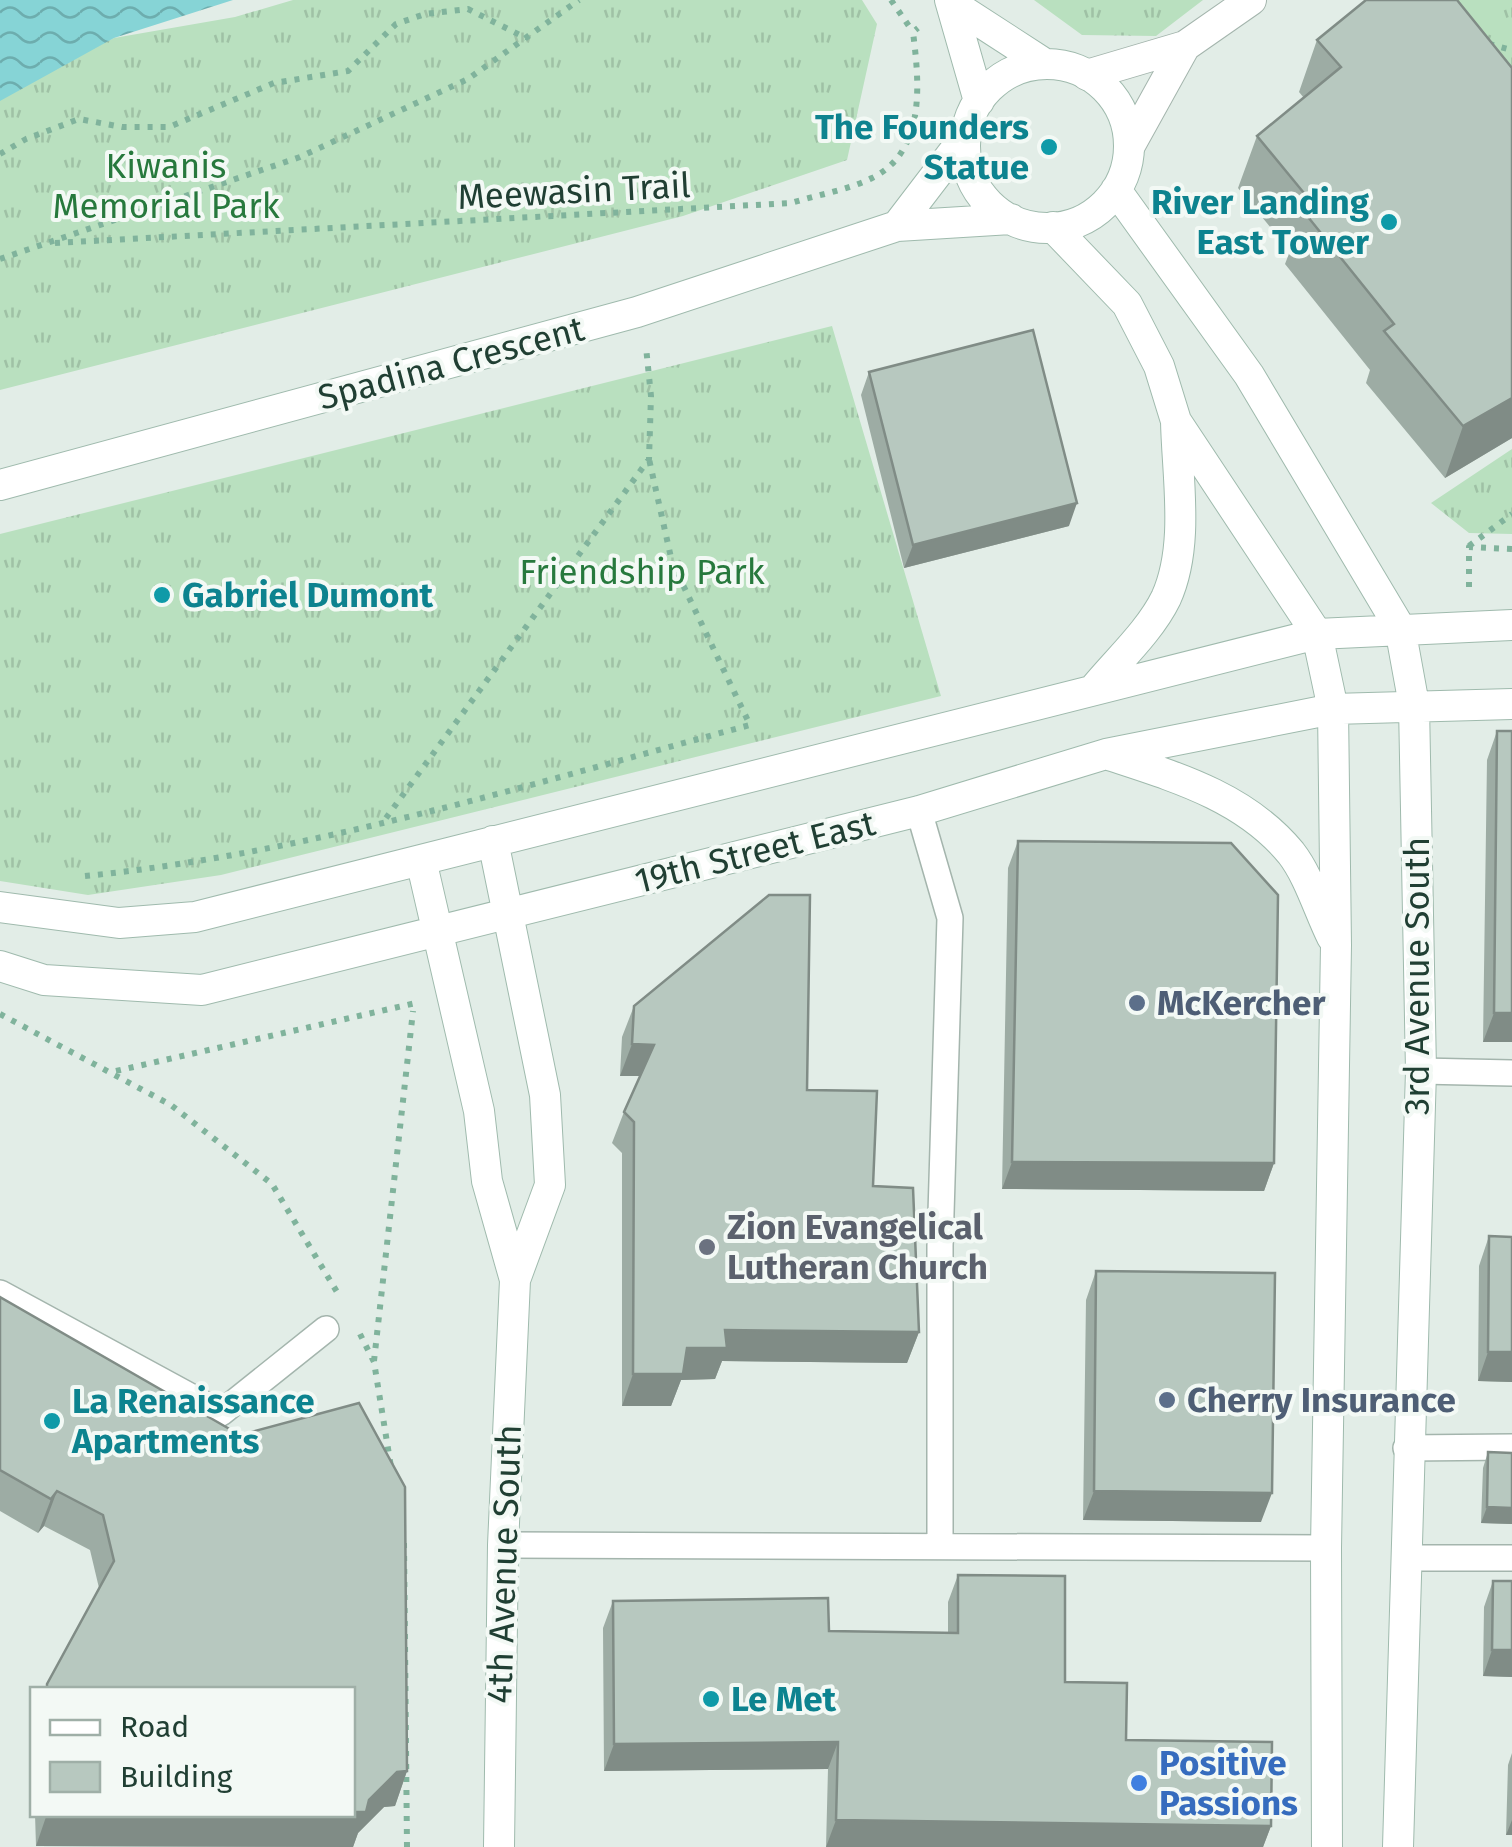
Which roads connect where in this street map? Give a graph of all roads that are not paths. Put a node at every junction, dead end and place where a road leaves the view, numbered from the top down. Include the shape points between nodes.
1 (1251, 0) edge
2 (952, 2) edge
3 (1185, 46) junction
4 (1044, 64) junction
5 (1087, 74) junction
6 (978, 101) junction
7 (965, 137) junction
8 (1130, 147) junction
9 (1116, 190) junction
10 (1011, 219) junction
11 (897, 226) junction
12 (1053, 227) junction
13 (1176, 420) junction
14 (0, 485) edge
15 (1512, 625) edge
16 (1400, 628) junction
17 (1316, 634) junction
18 (1094, 689) junction
19 (1512, 704) edge
20 (1414, 705) junction
21 (1332, 710) junction
22 (1106, 754) junction
23 (919, 810) junction
24 (492, 842) junction
25 (420, 860) junction
26 (0, 907) edge
27 (510, 914) junction
28 (437, 934) junction
29 (1336, 945) junction
30 (0, 966) edge
31 (1421, 1071) junction
32 (1512, 1073) edge
33 (515, 1280) junction
34 (0, 1293) edge
35 (326, 1330) dead end
36 (1512, 1447) edge
37 (1406, 1448) junction
38 (503, 1546) junction
39 (940, 1546) junction
40 (1326, 1548) junction
41 (1405, 1558) junction
42 (1512, 1558) edge
43 (499, 1847) edge
44 (1327, 1847) edge
45 (1398, 1847) edge

1 - 3 main road
2 - 4 main road
2 - 6 main road
3 - 5 main road
3 - 8 main road
4 - 5 main road
4 - 6 main road via 1002,78
5 - 8 main road via 1118,105
6 - 7 main road
7 - 10 main road via 972,180
7 - 11 main road
8 - 9 main road
9 - 12 main road via 1088,217
9 - 16 main road, 3rd Avenue South via 1250,375
10 - 11 main road, Spadina Crescent
10 - 12 main road
11 - 14 main road, Spadina Crescent via 637,312
12 - 13 main road via 1127,304 1160,366
13 - 17 main road
13 - 18 main road via 1176,568 1158,610
15 - 16 main road, 19th Street East
16 - 17 main road, 19th Street East
16 - 20 main road, 3rd Avenue South
17 - 18 main road, 19th Street East
17 - 21 main road
18 - 24 main road, 19th Street East
19 - 20 main road, 19th Street East
20 - 21 main road, 19th Street East
20 - 31 main road, 3rd Avenue South
21 - 22 main road, 19th Street East
21 - 29 main road
22 - 23 main road, 19th Street East
22 - 29 main road via 1202,785 1259,821 1293,856
23 - 27 main road, 19th Street East
23 - 39 lane via 950,918
24 - 25 main road, 19th Street East
24 - 27 main road, 4th Avenue South
25 - 26 main road, 19th Street East via 194,917 118,923
25 - 28 main road, 4th Avenue South
27 - 28 main road, 19th Street East
27 - 33 main road, 4th Avenue South via 545,1095 550,1185
28 - 30 main road, 19th Street East via 202,990 44,980
28 - 33 main road, 4th Avenue South via 479,1111 487,1181
29 - 40 main road
31 - 32 lane
31 - 37 main road, 3rd Avenue South
33 - 38 main road, 4th Avenue South
34 - 35 lane via 221,1413
36 - 37 lane
37 - 41 main road, 3rd Avenue South
38 - 39 lane
38 - 43 main road, 4th Avenue South
39 - 40 lane
40 - 44 main road
41 - 42 lane
41 - 45 main road, 3rd Avenue South

